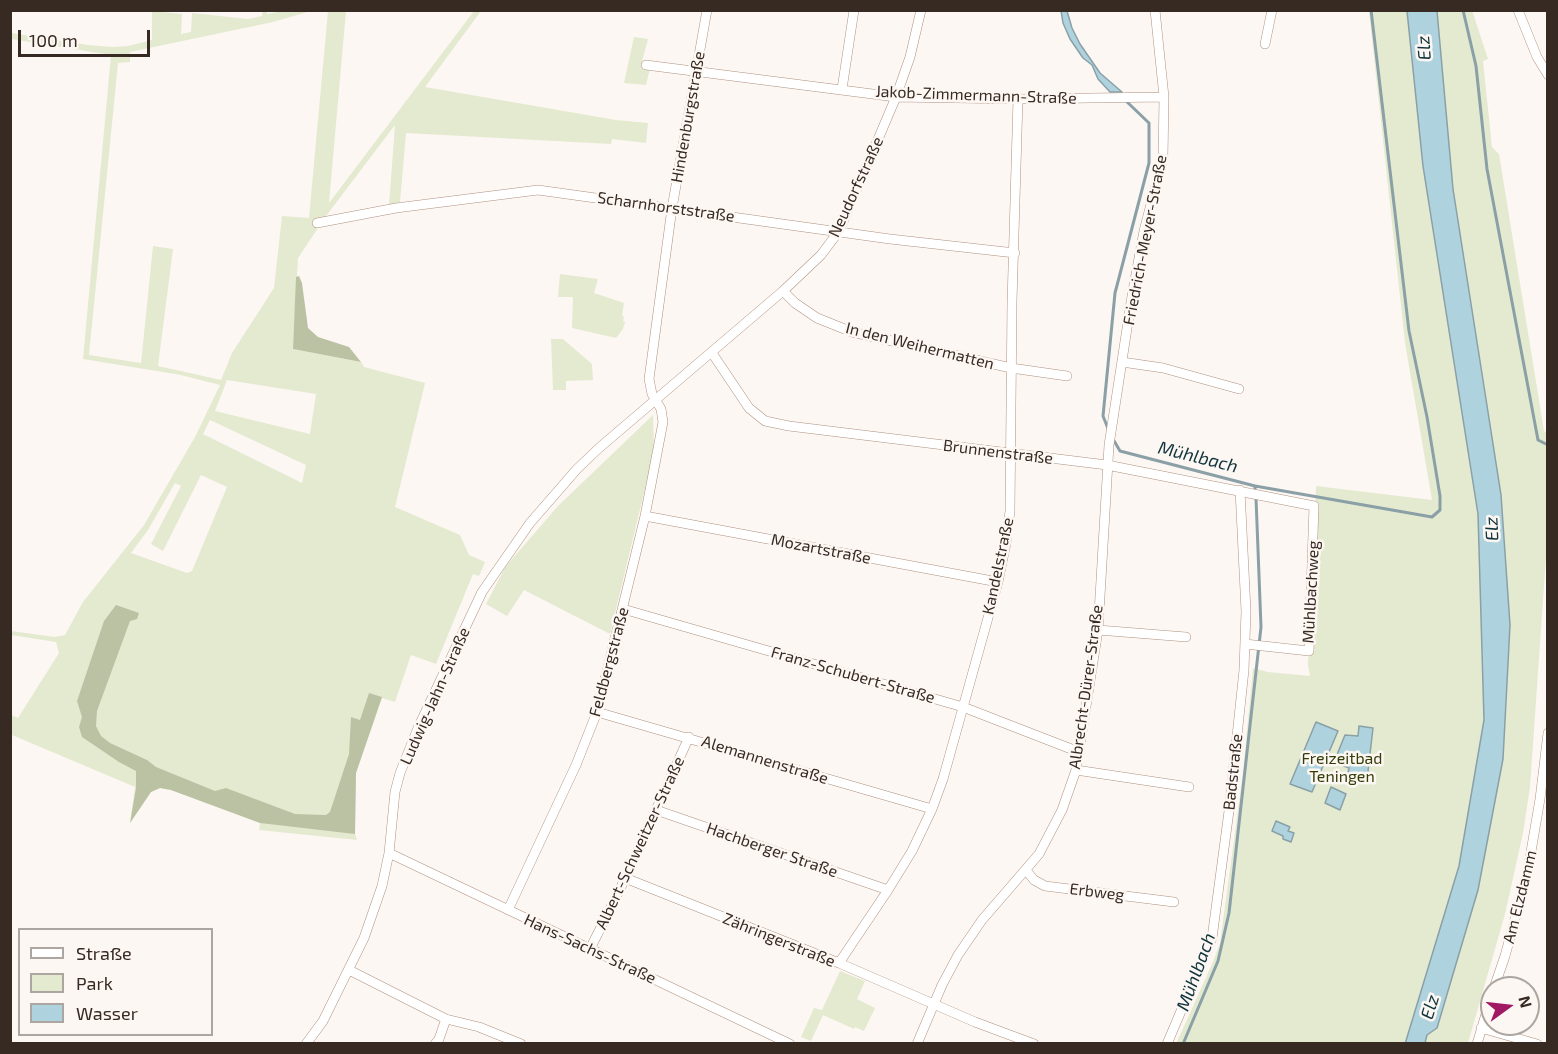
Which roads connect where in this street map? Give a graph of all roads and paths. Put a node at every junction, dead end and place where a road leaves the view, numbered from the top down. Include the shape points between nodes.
1 (707, 10) edge
2 (854, 10) edge
3 (921, 10) edge
4 (1155, 10) edge
5 (1272, 10) edge
6 (1518, 10) edge
7 (1265, 44) dead end
8 (646, 65) dead end
9 (697, 70) junction
10 (1548, 75) edge
11 (842, 89) junction
12 (896, 96) junction
13 (1164, 97) junction
14 (1018, 99) junction
15 (672, 208) junction
16 (317, 223) dead end
17 (839, 231) junction
18 (1015, 253) junction
19 (783, 291) junction
20 (712, 353) junction
21 (1122, 362) junction
22 (1011, 368) junction
23 (1066, 376) dead end
24 (1239, 389) dead end
25 (656, 400) junction
26 (1010, 454) junction
27 (1107, 465) junction
28 (1240, 490) junction
29 (1314, 506) joint
30 (645, 516) junction
31 (998, 582) junction
32 (623, 609) junction
33 (1098, 630) junction
34 (1186, 637) dead end
35 (1249, 645) junction
36 (963, 707) junction
37 (597, 712) junction
38 (1548, 734) edge
39 (689, 737) junction
40 (1079, 752) junction
41 (1076, 770) junction
42 (1189, 787) dead end
43 (932, 809) junction
44 (656, 810) junction
45 (390, 853) junction
46 (1026, 870) junction
47 (625, 878) junction
48 (888, 890) junction
49 (1174, 902) dead end
50 (508, 910) junction
51 (591, 949) junction
52 (838, 963) junction
53 (350, 970) junction
54 (1498, 976) edge
55 (933, 1004) junction
56 (446, 1019) junction
57 (1509, 1036) edge
58 (787, 1043) edge
59 (306, 1044) edge
60 (435, 1044) edge
61 (521, 1044) edge
62 (917, 1044) edge
63 (1034, 1044) edge
64 (1167, 1044) edge
65 (1537, 1044) edge

1 - 9 street, Hindenburgstraße
2 - 11 street
3 - 12 street, Neudorfstraße
4 - 13 street, Friedrich-Meyer-Straße
5 - 7 street
6 - 10 street via 1536,57
8 - 9 street, Jakob-Zimmermann-Straße
9 - 11 street, Jakob-Zimmermann-Straße
9 - 15 street, Hindenburgstraße
11 - 12 street, Jakob-Zimmermann-Straße
12 - 14 street, Jakob-Zimmermann-Straße
12 - 17 street, Neudorfstraße
13 - 14 street, Jakob-Zimmermann-Straße
13 - 21 street, Friedrich-Meyer-Straße via 1163,158 1144,231
14 - 18 street, Kandelstraße
15 - 16 street, Scharnhorststraße via 538,190 396,208
15 - 17 street, Scharnhorststraße
15 - 25 street, Hindenburgstraße via 649,379
17 - 18 street, Scharnhorststraße
17 - 19 street, Neudorfstraße via 821,255
18 - 22 street, Kandelstraße
19 - 20 street, Neudorfstraße
19 - 22 street, In den Weihermatten via 817,318 852,332
20 - 25 street, Neudorfstraße
20 - 26 street, Brunnenstraße via 749,408 765,421
21 - 24 street via 1163,368
21 - 27 street, Friedrich-Meyer-Straße
22 - 23 street, In den Weihermatten
22 - 26 street, Kandelstraße
25 - 30 street, Feldbergstraße via 663,422
25 - 45 street, Ludwig-Jahn-Straße via 573,473 530,523 482,592 400,773 394,792
26 - 27 street, Brunnenstraße
26 - 31 street, Kandelstraße via 1010,511
27 - 28 street, Brunnenstraße
27 - 33 street, Albrecht-Dürer-Straße
28 - 29 street, Brunnenstraße
28 - 35 street, Badstraße
29 - 35 street, Mühlbachweg via 1309,651
30 - 31 street, Mozartstraße
30 - 32 street, Feldbergstraße
31 - 36 street, Kandelstraße
32 - 36 street, Franz-Schubert-Straße
32 - 37 street, Feldbergstraße
33 - 34 street
33 - 40 street, Albrecht-Dürer-Straße
35 - 64 street, Badstraße via 1212,938
36 - 40 street, Franz-Schubert-Straße
36 - 43 street, Kandelstraße
37 - 39 street, Alemannenstraße
37 - 50 street, Feldbergstraße
38 - 54 street, Am Elzdamm via 1527,876
39 - 43 street, Alemannenstraße
39 - 44 street, Albert-Schweitzer-Straße
40 - 41 street, Albrecht-Dürer-Straße
41 - 42 street
41 - 46 street, Albrecht-Dürer-Straße via 1062,810
43 - 48 street, Kandelstraße
44 - 47 street, Albert-Schweitzer-Straße
44 - 48 street, Hachberger Straße
45 - 50 street, Hans-Sachs-Straße
45 - 53 street, Ludwig-Jahn-Straße via 382,886
46 - 49 street, Erbweg via 1045,886
46 - 55 street, Albrecht-Dürer-Straße via 982,920 958,955
47 - 51 street, Albert-Schweitzer-Straße
47 - 52 street, Zähringerstraße
48 - 52 street, Kandelstraße
50 - 51 street, Hans-Sachs-Straße
51 - 58 street, Hans-Sachs-Straße
52 - 55 street, Zähringerstraße
53 - 56 street
53 - 59 street, Ludwig-Jahn-Straße
55 - 62 street, Albrecht-Dürer-Straße
55 - 63 street, Zähringerstraße
56 - 60 street
56 - 61 street
57 - 65 street

